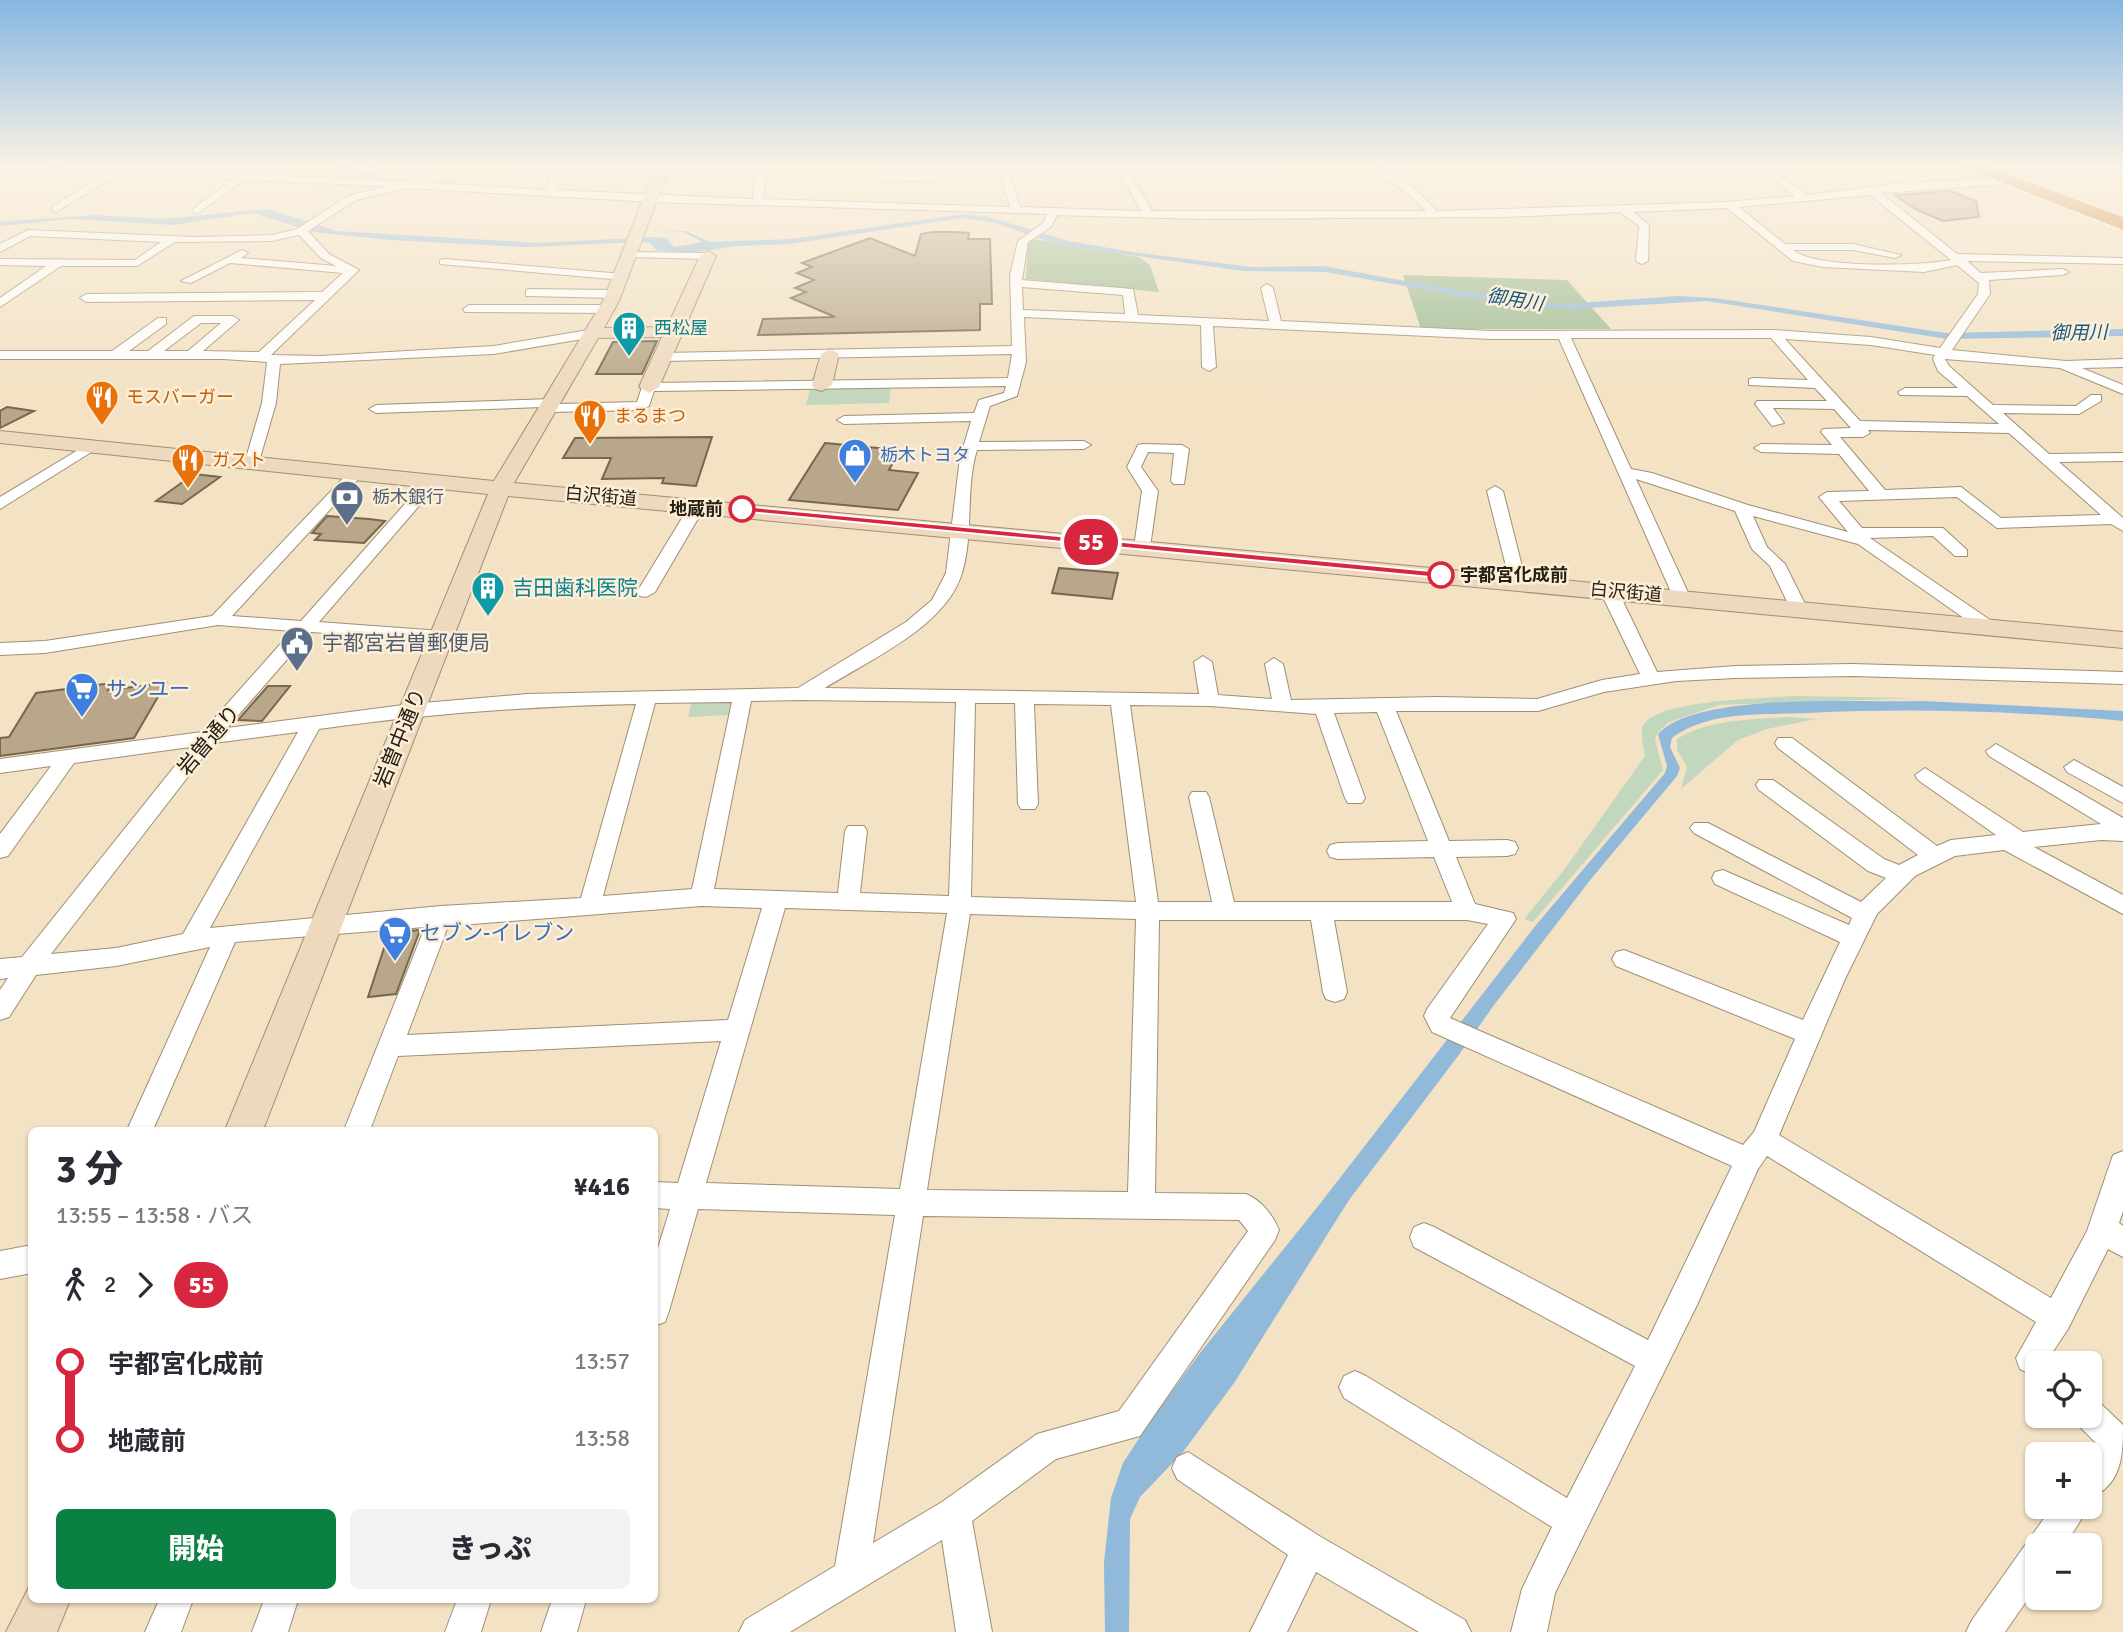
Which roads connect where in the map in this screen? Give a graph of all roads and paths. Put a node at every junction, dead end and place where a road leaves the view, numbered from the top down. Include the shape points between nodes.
1 (64, 242) edge
2 (117, 242) edge
3 (168, 242) edge
4 (264, 242) edge
5 (315, 242) edge
6 (1023, 242) edge
7 (1643, 242) edge
8 (1775, 242) edge
9 (1938, 242) edge
10 (636, 243) joint
11 (2038, 246) dead end
12 (1781, 247) junction
13 (1905, 254) dead end
14 (1929, 254) dead end
15 (708, 256) joint
16 (1957, 257) junction
17 (2055, 257) junction
18 (229, 260) junction
19 (1797, 260) junction
20 (1642, 261) dead end
21 (2123, 261) edge
22 (0, 262) edge
23 (32, 262) junction
24 (59, 262) junction
25 (85, 262) junction
26 (444, 262) dead end
27 (351, 271) junction
28 (2063, 272) dead end
29 (1872, 276) dead end
30 (1979, 277) junction
31 (187, 281) dead end
32 (1017, 283) junction
33 (1267, 288) dead end
34 (530, 293) dead end
35 (615, 294) junction
36 (325, 296) junction
37 (86, 298) dead end
38 (0, 303) edge
39 (469, 309) dead end
40 (1018, 313) junction
41 (1132, 318) junction
42 (162, 321) dead end
43 (1207, 322) junction
44 (1276, 326) junction
45 (674, 332) junction
46 (594, 333) junction
47 (1563, 334) junction
48 (1774, 334) junction
49 (1953, 341) junction
50 (1019, 350) junction
51 (830, 354) junction
52 (0, 355) edge
53 (191, 355) junction
54 (114, 356) junction
55 (150, 356) junction
56 (663, 357) junction
57 (268, 358) junction
58 (2123, 363) edge
59 (2062, 364) junction
60 (1209, 367) dead end
61 (1012, 382) junction
62 (1754, 382) dead end
63 (1819, 384) junction
64 (822, 385) junction
65 (649, 387) junction
66 (2123, 390) edge
67 (1905, 392) dead end
68 (1972, 392) junction
69 (2096, 398) dead end
70 (550, 405) junction
71 (1838, 405) junction
72 (376, 409) dead end
73 (1992, 409) junction
74 (979, 417) junction
75 (844, 420) dead end
76 (1777, 423) dead end
77 (1856, 425) junction
78 (2015, 429) junction
79 (0, 437) edge
80 (1084, 444) dead end
81 (971, 446) junction
82 (89, 448) junction
83 (1761, 448) dead end
84 (1843, 450) junction
85 (2123, 457) edge
86 (2048, 458) junction
87 (251, 465) junction
88 (1625, 473) junction
89 (355, 474) junction
90 (1179, 481) dead end
91 (432, 482) junction
92 (501, 487) junction
93 (1495, 491) dead end
94 (1881, 495) junction
95 (0, 504) edge
96 (698, 505) junction
97 (1742, 508) junction
98 (2119, 522) edge
99 (961, 530) junction
100 (1861, 537) junction
101 (1142, 547) junction
102 (1961, 553) dead end
103 (1518, 582) junction
104 (1609, 591) junction
105 (646, 592) dead end
106 (1681, 597) junction
107 (1798, 608) junction
108 (218, 620) junction
109 (308, 625) junction
110 (1987, 626) junction
111 (441, 636) junction
112 (2123, 640) edge
113 (0, 649) edge
114 (1203, 663) dead end
115 (1274, 664) dead end
116 (2123, 678) edge
117 (1651, 679) junction
118 (802, 694) junction
119 (743, 696) junction
120 (967, 697) junction
121 (647, 698) junction
122 (1024, 698) junction
123 (1119, 699) junction
124 (1210, 700) junction
125 (1283, 706) junction
126 (1384, 706) junction
127 (1323, 708) junction
128 (411, 710) junction
129 (313, 723) junction
130 (208, 738) junction
131 (1785, 743) dead end
132 (1996, 751) dead end
133 (68, 757) junction
134 (0, 766) edge
135 (2074, 767) dead end
136 (1925, 775) dead end
137 (1766, 785) dead end
138 (2123, 796) edge
139 (1199, 797) dead end
140 (1355, 798) dead end
141 (1028, 804) dead end
142 (1701, 828) dead end
143 (856, 831) dead end
144 (2123, 831) edge
145 (2013, 841) junction
146 (1507, 848) dead end
147 (0, 850) edge
148 (1442, 850) junction
149 (1338, 851) dead end
150 (1936, 856) junction
151 (1902, 876) junction
152 (1723, 878) dead end
153 (701, 897) junction
154 (776, 899) junction
155 (848, 901) junction
156 (590, 904) junction
157 (960, 905) junction
158 (2123, 905) edge
159 (1148, 911) junction
160 (1224, 911) junction
161 (1467, 911) junction
162 (1321, 913) junction
163 (441, 915) junction
164 (1866, 915) junction
165 (326, 925) junction
166 (227, 934) junction
167 (1854, 938) junction
168 (191, 941) junction
169 (1625, 959) dead end
170 (30, 964) junction
171 (0, 970) edge
172 (1335, 992) dead end
173 (0, 1010) edge
174 (738, 1030) junction
175 (1810, 1034) junction
176 (390, 1046) junction
177 (142, 1127) edge
178 (245, 1127) edge
179 (358, 1127) edge
180 (1756, 1150) junction
181 (2123, 1164) edge
182 (689, 1194) junction
183 (658, 1195) edge
184 (910, 1202) junction
185 (1141, 1206) junction
186 (2113, 1235) edge
187 (1424, 1237) dead end
188 (28, 1260) edge
189 (0, 1265) edge
190 (658, 1298) edge
191 (2057, 1318) junction
192 (2036, 1351) edge
193 (1653, 1359) junction
194 (1355, 1387) dead end
195 (2102, 1427) edge
196 (2120, 1445) edge
197 (2102, 1467) edge
198 (1188, 1468) dead end
199 (954, 1514) junction
200 (1573, 1521) junction
201 (1309, 1549) junction
202 (851, 1574) junction
203 (2025, 1574) edge
204 (45, 1603) edge
205 (175, 1603) edge
206 (280, 1603) edge
207 (473, 1603) edge
208 (568, 1603) edge
209 (31, 1632) edge
210 (163, 1632) edge
211 (270, 1632) edge
212 (463, 1632) edge
213 (559, 1632) edge
214 (757, 1632) edge
215 (974, 1632) edge
216 (1268, 1632) edge
217 (1453, 1632) edge
218 (1529, 1632) edge
219 (1984, 1632) edge

1 - 23 street
2 - 25 street
3 - 25 street via 137,263
4 - 18 street
5 - 27 street via 325,256
6 - 32 street
7 - 20 street
8 - 12 street
9 - 16 street
10 - 15 street
10 - 35 street, 岩曽中通り
11 - 17 street
12 - 13 street via 1853,247
12 - 19 street
14 - 16 street
15 - 45 street
16 - 17 street
16 - 19 street via 1924,269
16 - 30 street
17 - 21 street
18 - 27 street
18 - 31 street
19 - 29 street via 1816,275
22 - 23 street
23 - 24 street
24 - 25 street
24 - 38 street
26 - 35 street
27 - 36 street
28 - 30 street
30 - 49 street via 1984,294
32 - 40 street
32 - 41 street via 1129,292
33 - 44 street
34 - 35 street
35 - 39 street
35 - 46 street, 岩曽中通り
36 - 37 street
36 - 57 street
40 - 41 street
40 - 50 street
41 - 43 street
42 - 54 street
43 - 44 street
43 - 60 street
44 - 47 street
45 - 46 street
45 - 56 street
46 - 57 street via 494,350
46 - 70 street, 岩曽中通り
47 - 48 street
47 - 88 street
48 - 49 street
48 - 63 street
49 - 59 street via 1983,359
49 - 68 street via 1939,359 1942,368
50 - 51 street
50 - 61 street
51 - 56 street
51 - 64 street
52 - 54 street
53 - 55 street
53 - 55 street via 233,320 198,319
53 - 57 street
54 - 55 street
56 - 65 street
57 - 87 street via 270,402
58 - 59 street
59 - 66 street
61 - 64 street
61 - 74 street via 1010,396 984,403
62 - 63 street
63 - 71 street
64 - 65 street
65 - 70 street via 642,406
67 - 68 street
68 - 73 street
69 - 73 street via 2079,410
70 - 72 street
70 - 92 street, 岩曽中通り
71 - 76 street via 1762,404
71 - 77 street
73 - 78 street
74 - 75 street
74 - 81 street
77 - 78 street
77 - 84 street via 1863,433 1828,432
78 - 86 street
79 - 82 street, 白沢街道
80 - 81 street
81 - 99 street
82 - 87 street, 白沢街道
82 - 95 street
83 - 84 street
84 - 94 street
85 - 86 street
86 - 98 street
87 - 89 street, 白沢街道
88 - 97 street
88 - 106 street
89 - 91 street, 白沢街道
89 - 108 street
90 - 101 street via 1182,449 1143,448 1134,467 1150,491
91 - 92 street, 白沢街道
91 - 109 street, 岩曽通り
92 - 96 street, 白沢街道
92 - 111 street, 岩曽中通り
93 - 103 street
94 - 98 street via 1961,492 1997,523
94 - 100 street via 1827,497
96 - 99 street, 白沢街道
96 - 105 street
97 - 100 street
97 - 107 street via 1760,549 1777,564
99 - 101 street, 白沢街道
99 - 118 street via 954,573 939,603 912,626
100 - 102 street via 1937,531
100 - 110 street
101 - 103 street, 白沢街道
103 - 104 street, 白沢街道
104 - 106 street, 白沢街道
104 - 117 street
106 - 107 street, 白沢街道
107 - 110 street, 白沢街道
108 - 109 street
108 - 113 street via 45,647
109 - 111 street
109 - 130 street, 岩曽通り
110 - 112 street, 白沢街道
111 - 128 street, 岩曽中通り
114 - 124 street
115 - 125 street
116 - 117 street via 1852,670
117 - 126 street via 1538,705
118 - 119 street
118 - 120 street
119 - 121 street
119 - 153 street
120 - 122 street
120 - 157 street
121 - 128 street via 527,700
121 - 156 street
122 - 123 street
122 - 141 street
123 - 124 street
123 - 159 street
124 - 125 street
125 - 127 street
126 - 127 street
126 - 148 street
127 - 140 street
128 - 129 street
128 - 165 street, 岩曽中通り
129 - 130 street
129 - 168 street
130 - 133 street
130 - 170 street, 岩曽通り
131 - 150 street
132 - 144 street
133 - 134 street
133 - 147 street
135 - 138 street
136 - 145 street
137 - 151 street via 1876,865
139 - 160 street
142 - 164 street
143 - 155 street
144 - 145 street
145 - 150 street via 1951,848
145 - 158 street
146 - 148 street
148 - 149 street
148 - 161 street
150 - 151 street
151 - 164 street
152 - 167 street
153 - 154 street
153 - 156 street
154 - 155 street
154 - 174 street
155 - 157 street
156 - 163 street
157 - 159 street
157 - 184 street
159 - 160 street
159 - 185 street
160 - 162 street
161 - 162 street
161 - 180 street via 1505,919 1436,1016 1441,1025
162 - 172 street
163 - 165 street
163 - 176 street
164 - 167 street
165 - 166 street
165 - 178 street, 岩曽中通り
166 - 168 street
166 - 177 street
167 - 175 street
168 - 170 street via 116,957
169 - 175 street
170 - 171 street
170 - 173 street, 岩曽通り
174 - 176 street
174 - 182 street
175 - 180 street
176 - 179 street
180 - 191 street
180 - 193 street
181 - 186 street
182 - 183 street
182 - 184 street
182 - 190 street
184 - 185 street
184 - 202 street
185 - 199 street via 1246,1207 1265,1230 1129,1424 1048,1445
186 - 191 street
187 - 193 street
188 - 189 street
191 - 192 street
193 - 200 street
194 - 200 street
195 - 196 street
196 - 197 street
198 - 201 street
199 - 202 street
199 - 215 street
200 - 218 street via 1539,1589
201 - 216 street
201 - 217 street
202 - 214 street
203 - 219 street
204 - 209 street
205 - 210 street
206 - 211 street
207 - 212 street
208 - 213 street

